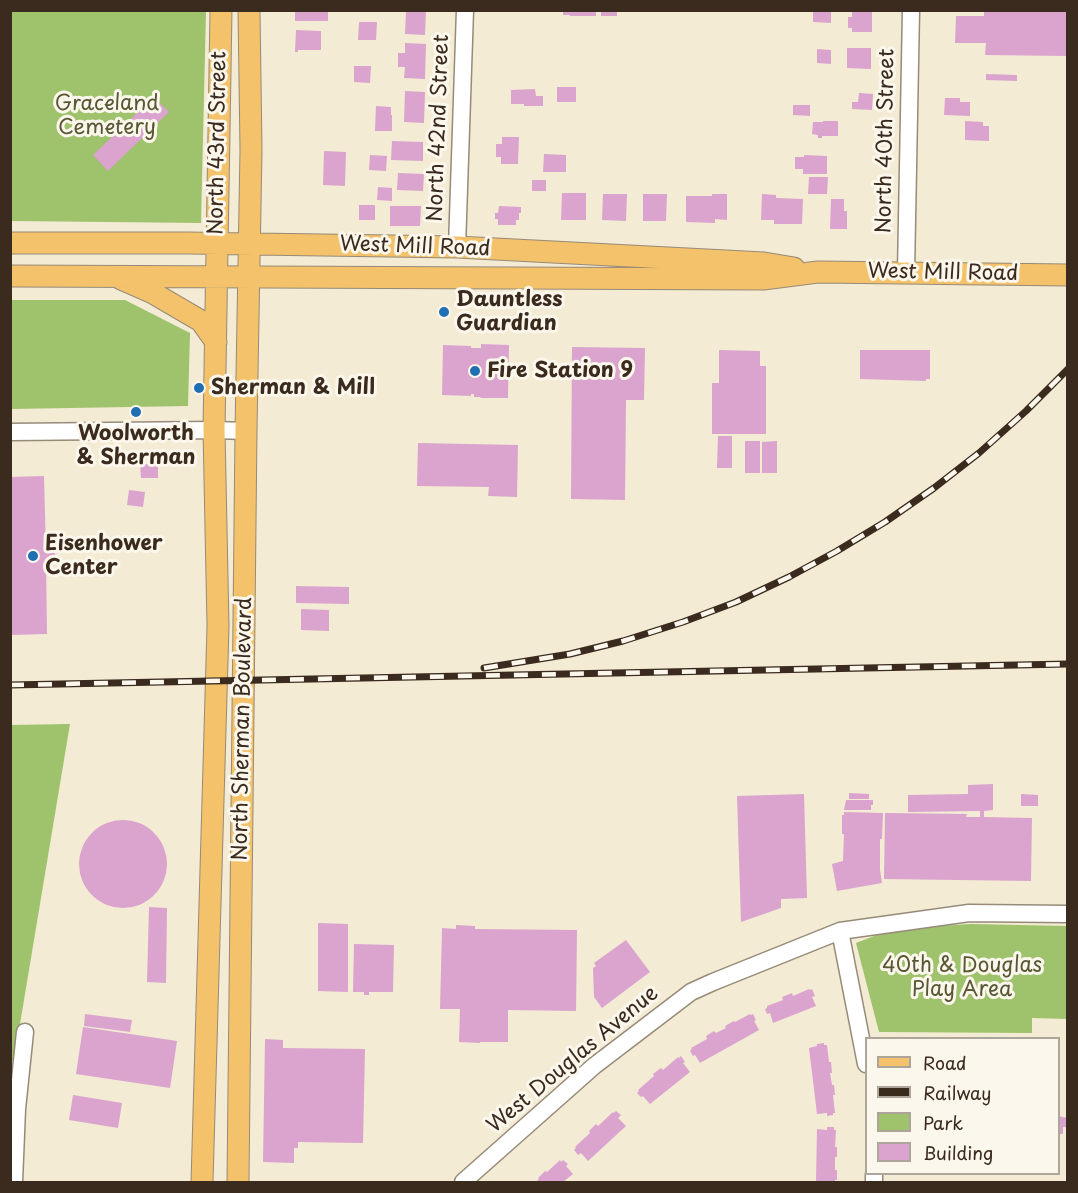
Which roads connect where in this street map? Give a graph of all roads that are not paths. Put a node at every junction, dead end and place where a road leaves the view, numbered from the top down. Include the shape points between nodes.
1 (221, 10) edge
2 (249, 10) edge
3 (465, 10) edge
4 (911, 10) edge
5 (10, 243) edge
6 (217, 243) junction
7 (250, 243) junction
8 (457, 247) junction
9 (818, 272) junction
10 (906, 272) junction
11 (113, 275) junction
12 (1068, 275) edge
13 (10, 276) edge
14 (216, 276) junction
15 (249, 276) junction
16 (216, 342) junction
17 (214, 430) junction
18 (246, 431) junction
19 (10, 432) edge
20 (1068, 914) edge
21 (840, 931) junction
22 (24, 1032) dead end
23 (865, 1054) edge
24 (14, 1182) edge
25 (202, 1182) edge
26 (238, 1182) edge
27 (463, 1182) edge

1 - 6 main road, North 43rd Street
2 - 7 main road, North 43rd Street
3 - 8 street, North 42nd Street
4 - 10 street, North 40th Street
5 - 6 main road, West Mill Road
6 - 7 main road, West Mill Road
6 - 14 main road, North 43rd Street
7 - 8 main road, West Mill Road
7 - 15 main road, North 43rd Street
8 - 9 main road, West Mill Road via 764,263
9 - 10 main road, West Mill Road
9 - 15 main road, West Mill Road via 763,279
10 - 12 main road, West Mill Road
11 - 13 main road, West Mill Road
11 - 14 main road, West Mill Road
11 - 16 main road via 201,321
14 - 15 main road, West Mill Road
14 - 16 main road, North Sherman Boulevard
15 - 18 main road, North Sherman Boulevard
16 - 17 main road, North Sherman Boulevard
17 - 18 street
17 - 19 street
17 - 25 main road, North Sherman Boulevard via 218,626
18 - 26 main road, North Sherman Boulevard
20 - 21 street, West Douglas Avenue via 969,913
21 - 23 street
21 - 27 street, West Douglas Avenue via 691,992 594,1066
22 - 24 street

